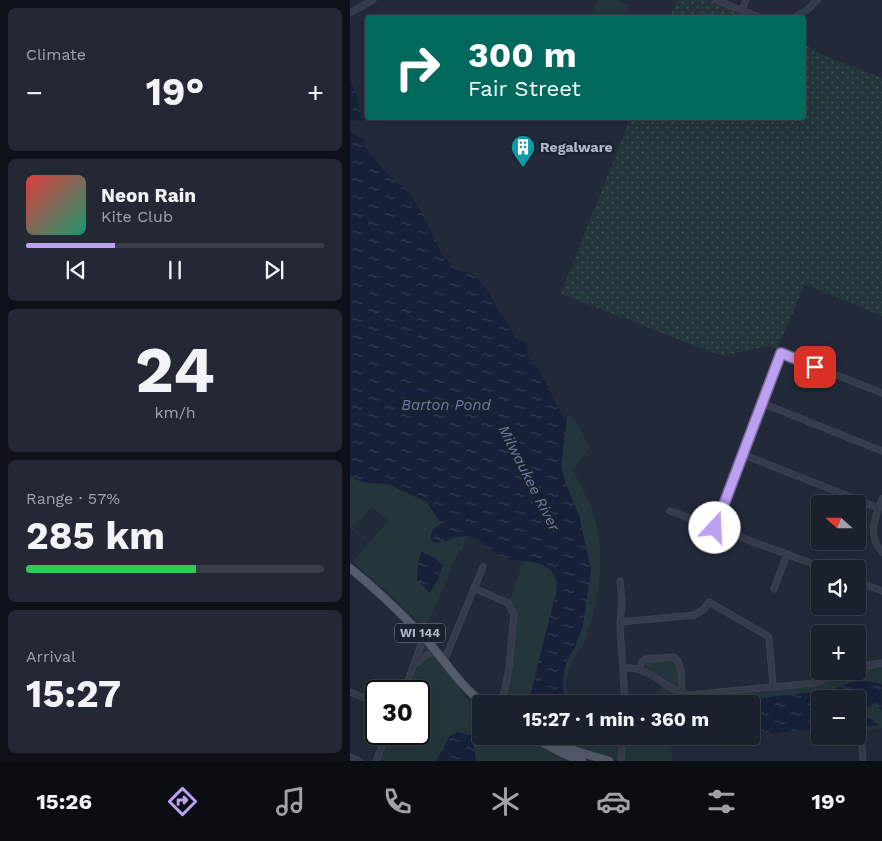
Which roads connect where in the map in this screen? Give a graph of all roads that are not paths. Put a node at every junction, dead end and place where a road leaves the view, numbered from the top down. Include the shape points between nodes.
1 (373, 0) edge
2 (716, 0) edge
3 (746, 0) edge
4 (818, 0) edge
5 (742, 10) junction
6 (350, 13) edge
7 (754, 15) edge
8 (798, 15) edge
9 (882, 393) edge
10 (762, 403) junction
11 (882, 451) edge
12 (742, 454) junction
13 (882, 499) edge
14 (878, 508) junction
15 (670, 511) dead end
16 (715, 528) junction
17 (882, 552) edge
18 (787, 554) junction
19 (811, 563) edge
20 (483, 567) dead end
21 (350, 568) edge
22 (620, 581) dead end
23 (866, 584) edge
24 (474, 588) junction
25 (774, 589) dead end
26 (882, 590) edge
27 (620, 622) junction
28 (424, 637) junction
29 (436, 652) junction
30 (444, 661) junction
31 (882, 663) edge
32 (414, 665) junction
33 (866, 666) edge
34 (623, 668) junction
35 (639, 668) junction
36 (408, 680) edge
37 (822, 680) edge
38 (773, 687) junction
39 (350, 692) edge
40 (682, 694) junction
41 (473, 695) edge
42 (503, 695) edge
43 (624, 695) edge
44 (365, 698) edge
45 (383, 745) edge
46 (547, 745) edge
47 (563, 745) edge
48 (623, 745) edge
49 (862, 747) dead end
50 (350, 757) edge
51 (359, 761) edge
52 (376, 761) edge
53 (582, 761) edge
54 (608, 761) edge
55 (621, 761) edge
56 (863, 761) edge

1 - 6 street
2 - 5 street
3 - 5 street
4 - 8 street
5 - 7 street
9 - 10 street via 781,353
10 - 11 street
10 - 12 street
12 - 14 street
12 - 16 street
13 - 14 street
14 - 17 street via 874,540
15 - 16 street
16 - 18 street
18 - 19 street
18 - 25 street
20 - 24 street
21 - 28 main road, WI 144
22 - 27 street
23 - 26 street
24 - 30 street
24 - 42 street via 508,603 514,614
27 - 34 street
27 - 38 street via 695,615 709,602 769,638
28 - 29 main road, WI 144
28 - 32 street
29 - 30 main road, WI 144
29 - 32 street via 426,655
30 - 41 main road, WI 144
31 - 33 street
32 - 36 street
34 - 35 street
34 - 43 street
35 - 40 street
35 - 40 street via 646,659 678,659
37 - 38 street
38 - 40 street
39 - 44 street
45 - 52 street
46 - 53 main road
47 - 54 main road
48 - 55 street
49 - 56 street
50 - 51 street

